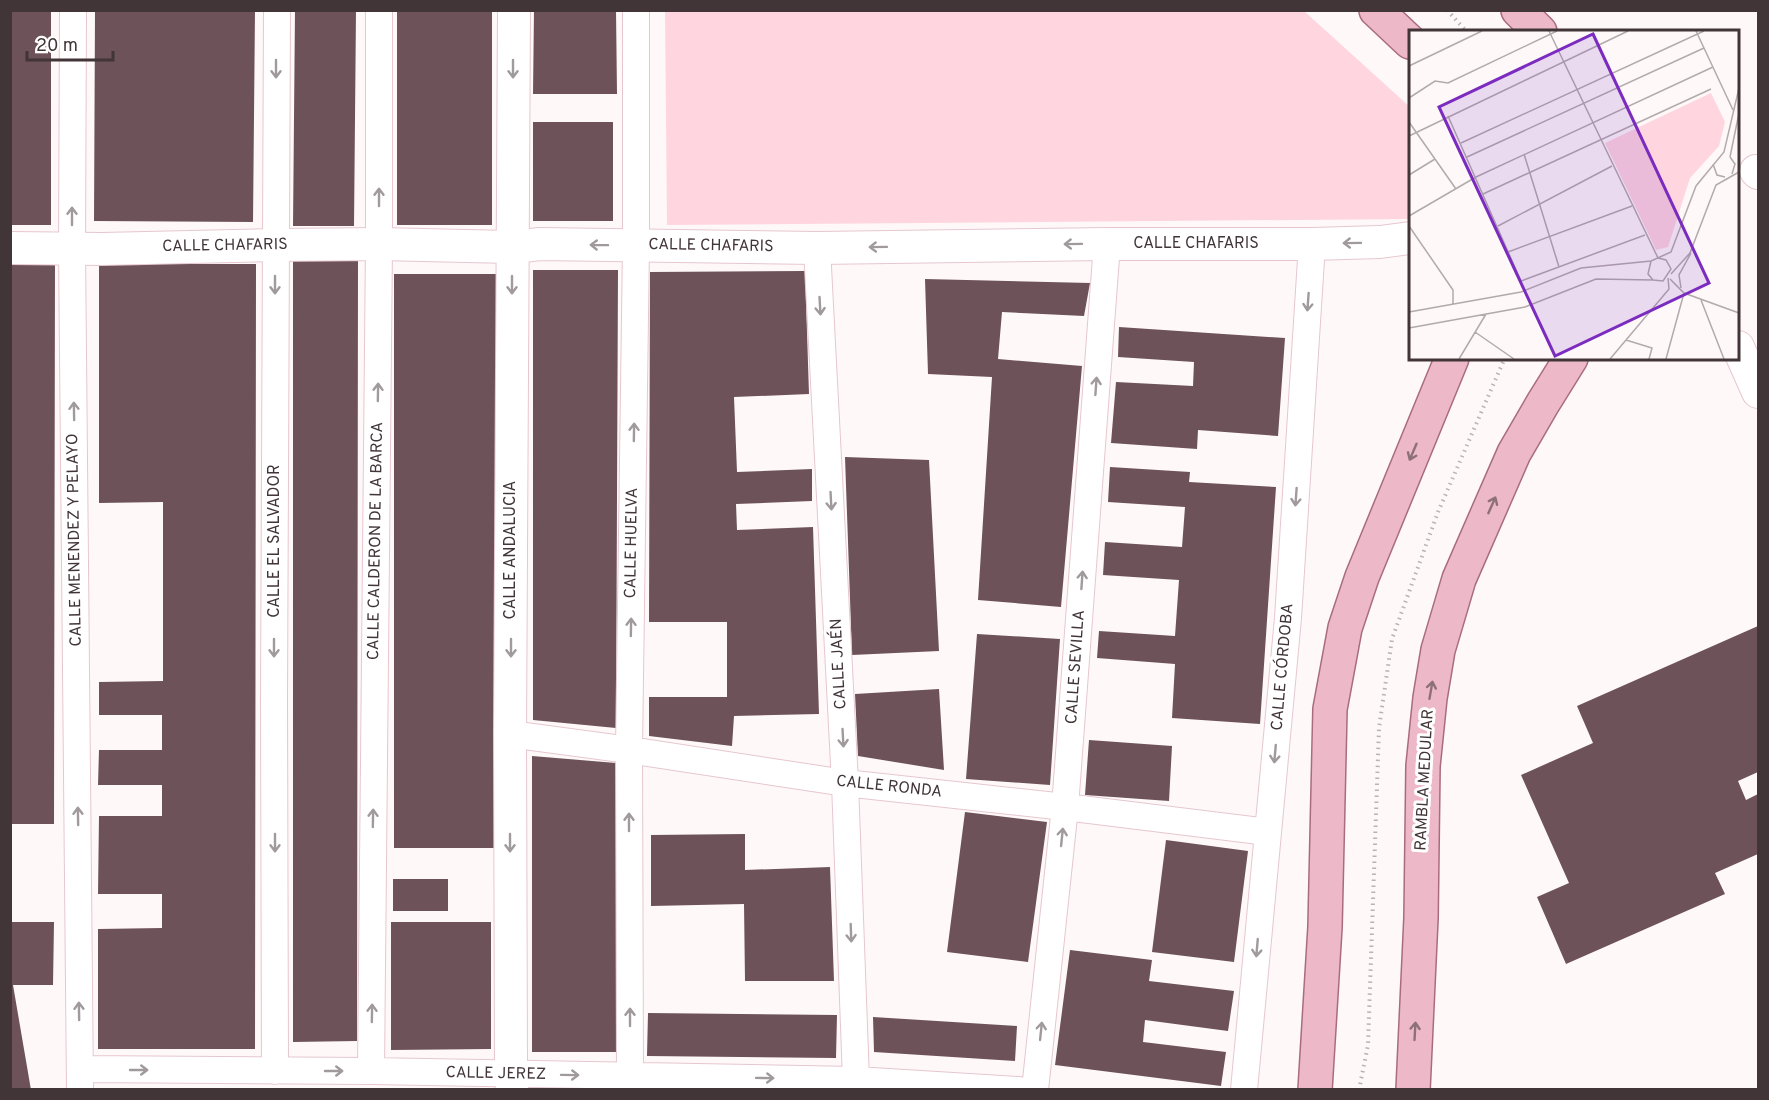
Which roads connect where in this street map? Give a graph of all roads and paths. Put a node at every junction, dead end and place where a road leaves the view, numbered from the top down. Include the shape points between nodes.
1 (73, 10) edge
2 (277, 10) edge
3 (379, 10) edge
4 (514, 10) edge
5 (636, 10) edge
6 (1376, 10) edge
7 (1448, 10) edge
8 (1518, 10) edge
9 (1525, 10) edge
10 (1465, 30) edge
11 (1538, 30) edge
12 (1551, 30) edge
13 (1409, 41) edge
14 (1409, 238) edge
15 (379, 244) junction
16 (1107, 244) junction
17 (1312, 244) junction
18 (275, 245) junction
19 (636, 245) junction
20 (513, 247) junction
21 (10, 248) edge
22 (72, 248) junction
23 (817, 248) junction
24 (1739, 351) edge
25 (1451, 360) edge
26 (1570, 360) edge
27 (1758, 392) edge
28 (510, 734) junction
29 (629, 750) junction
30 (845, 783) junction
31 (1065, 807) junction
32 (1268, 832) junction
33 (275, 1071) junction
34 (371, 1071) junction
35 (630, 1076) junction
36 (80, 1079) edge
37 (856, 1080) junction
38 (512, 1082) edge
39 (1019, 1089) edge
40 (1035, 1089) edge
41 (1244, 1089) edge
42 (1315, 1089) edge
43 (1413, 1089) edge

22 -> 1 street, CALLE MENENDEZ Y PELAYO
2 -> 18 street, CALLE EL SALVADOR
15 -> 3 street, CALLE CALDERON DE LA BARCA
4 -> 20 street, CALLE ANDALUCIA
5 - 19 street, CALLE HUELVA
6 - 13 main road
7 - 10 path
8 - 11 main road
9 - 12 street
14 -> 17 street, CALLE CHAFARIS
15 - 18 street, CALLE CHAFARIS
15 - 20 street, CALLE CHAFARIS
34 -> 15 street, CALLE CALDERON DE LA BARCA
16 - 17 street, CALLE CHAFARIS
16 -> 23 street, CALLE CHAFARIS
31 -> 16 street, CALLE SEVILLA
17 -> 32 street, CALLE CÓRDOBA via 1288,618
18 - 22 street, CALLE CHAFARIS
18 -> 33 street, CALLE EL SALVADOR
19 -> 20 street, CALLE CHAFARIS
19 - 23 street, CALLE CHAFARIS
29 -> 19 street, CALLE HUELVA
20 -> 28 street, CALLE ANDALUCIA
21 - 22 street, CALLE CHAFARIS
36 -> 22 street, CALLE MENENDEZ Y PELAYO
23 -> 30 street, CALLE JAÉN
24 - 27 street
25 -> 42 main road via 1345,628 1330,709 1325,927
43 -> 26 main road, RAMBLA MEDULAR via 1423,766 1438,650 1459,579 1514,453
28 - 29 street, CALLE RONDA
28 -> 38 street, CALLE ANDALUCIA
29 - 30 street, CALLE RONDA
35 -> 29 street, CALLE HUELVA
30 - 31 street, CALLE RONDA
30 -> 37 street, CALLE JAÉN
31 - 32 street, CALLE RONDA
40 -> 31 street, CALLE SEVILLA
32 -> 41 street, CALLE CÓRDOBA
33 -> 34 street, CALLE JEREZ
36 -> 33 street, CALLE JEREZ
34 - 38 street, CALLE JEREZ
35 -> 37 street, CALLE JEREZ
38 -> 35 street, CALLE JEREZ
37 - 39 street, CALLE JEREZ

